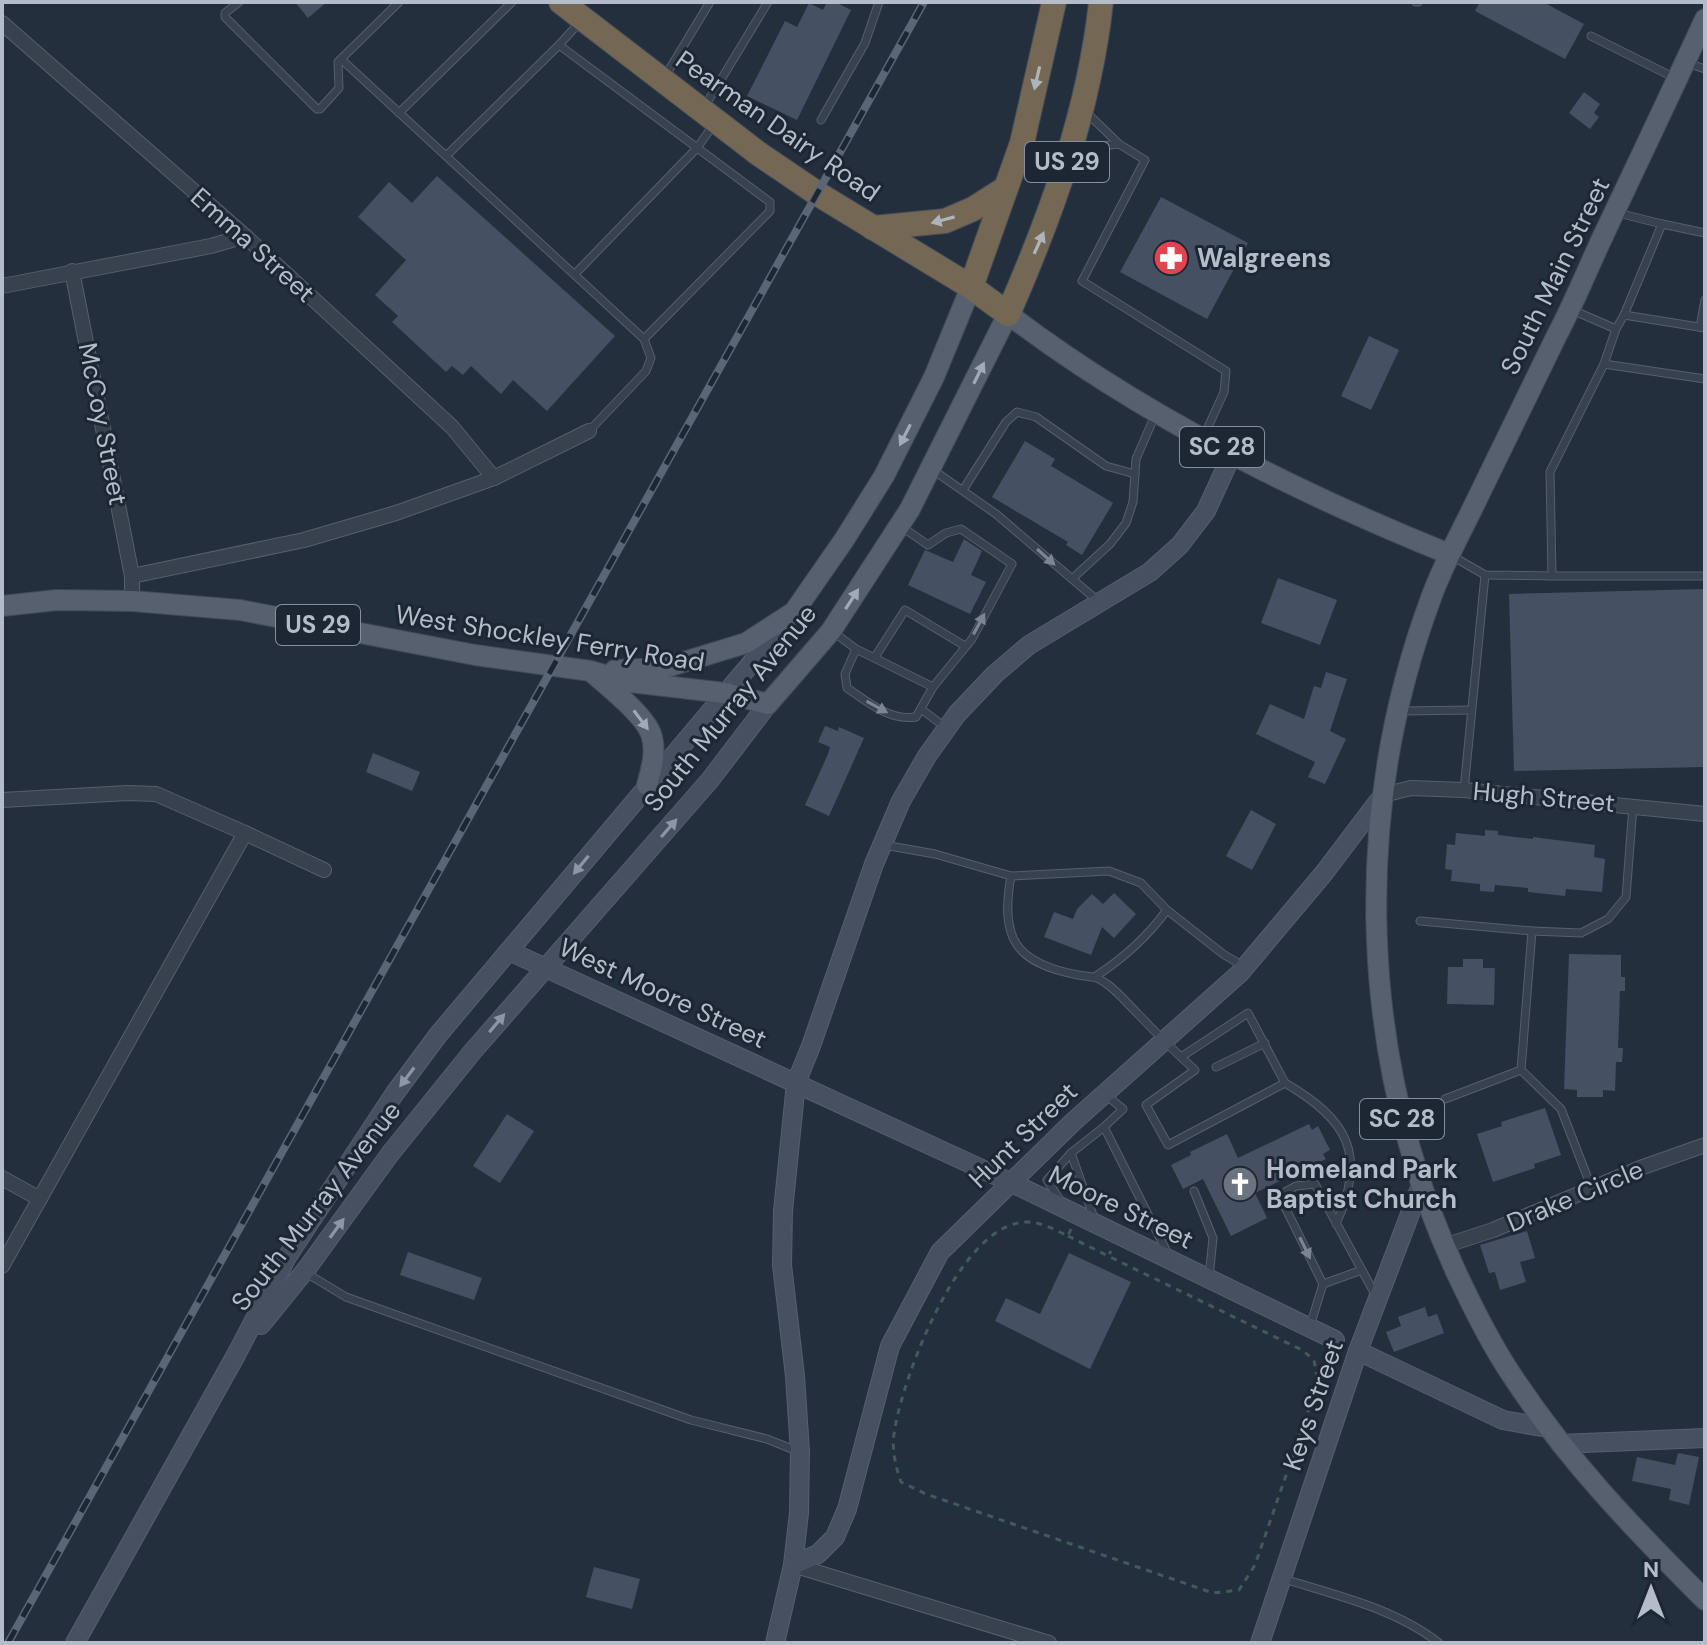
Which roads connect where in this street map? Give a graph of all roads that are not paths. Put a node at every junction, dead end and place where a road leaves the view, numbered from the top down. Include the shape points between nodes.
1 (239, 2) edge
2 (399, 2) edge
3 (512, 2) edge
4 (561, 2) edge
5 (710, 2) edge
6 (768, 2) edge
7 (879, 2) edge
8 (1054, 2) edge
9 (1101, 2) edge
10 (1705, 19) edge
11 (582, 20) junction
12 (2, 23) edge
13 (1591, 36) dead end
14 (559, 45) junction
15 (341, 59) junction
16 (1689, 70) edge
17 (663, 80) junction
18 (1083, 109) junction
19 (399, 113) junction
20 (710, 115) junction
21 (821, 120) dead end
22 (1119, 144) junction
23 (697, 148) junction
24 (1071, 150) junction
25 (446, 156) junction
26 (1006, 188) junction
27 (1615, 212) junction
28 (1662, 224) junction
29 (873, 228) junction
30 (1705, 233) edge
31 (245, 236) junction
32 (72, 271) junction
33 (575, 274) junction
34 (2, 286) edge
35 (971, 287) junction
36 (1705, 300) edge
37 (1570, 309) junction
38 (1008, 314) junction
39 (1624, 315) junction
40 (1702, 328) edge
41 (1616, 329) junction
42 (644, 339) junction
43 (1604, 364) junction
44 (1705, 379) edge
45 (1157, 411) junction
46 (589, 431) joint
47 (1203, 437) junction
48 (1233, 452) junction
49 (931, 468) junction
50 (1135, 474) junction
51 (494, 478) junction
52 (963, 490) junction
53 (899, 525) junction
54 (1449, 554) junction
55 (1485, 575) junction
56 (132, 576) junction
57 (1552, 576) junction
58 (1705, 576) edge
59 (1072, 579) junction
60 (132, 601) junction
61 (1098, 601) junction
62 (2, 606) edge
63 (794, 612) junction
64 (831, 631) junction
65 (965, 646) junction
66 (856, 649) junction
67 (875, 657) junction
68 (591, 671) junction
69 (933, 687) junction
70 (725, 693) junction
71 (768, 704) junction
72 (921, 709) junction
73 (1471, 710) junction
74 (1397, 711) junction
75 (947, 728) junction
76 (647, 785) junction
77 (1464, 790) junction
78 (1383, 795) junction
79 (2, 800) edge
80 (1633, 806) junction
81 (1705, 814) edge
82 (245, 833) junction
83 (882, 844) junction
84 (324, 870) dead end
85 (1011, 876) junction
86 (1167, 910) junction
87 (1420, 921) dead end
88 (1532, 931) junction
89 (509, 951) junction
90 (545, 967) junction
91 (1245, 967) junction
92 (1096, 976) junction
93 (1165, 1042) junction
94 (1265, 1043) junction
95 (1181, 1057) junction
96 (1216, 1067) dead end
97 (1521, 1070) junction
98 (796, 1083) junction
99 (1285, 1083) junction
100 (1105, 1094) junction
101 (1445, 1099) dead end
102 (1104, 1127) junction
103 (1705, 1145) edge
104 (1071, 1153) junction
105 (2, 1178) edge
106 (1010, 1182) junction
107 (1421, 1185) junction
108 (1592, 1189) junction
109 (1194, 1191) dead end
110 (40, 1199) junction
111 (1072, 1212) junction
112 (1096, 1224) junction
113 (1336, 1224) junction
114 (1444, 1246) junction
115 (1170, 1260) junction
116 (2, 1266) edge
117 (1362, 1270) junction
118 (304, 1272) junction
119 (1209, 1278) junction
120 (1323, 1284) junction
121 (1379, 1300) junction
122 (1310, 1328) junction
123 (1335, 1340) dead end
124 (1358, 1351) junction
125 (236, 1355) junction
126 (1554, 1436) junction
127 (1705, 1438) edge
128 (800, 1452) junction
129 (793, 1565) junction
130 (1282, 1578) junction
131 (1705, 1600) edge
132 (75, 1643) edge
133 (775, 1643) edge
134 (1049, 1643) edge
135 (1260, 1643) edge
136 (1439, 1643) edge

1 - 15 lane via 225,17 317,109 339,88
2 - 15 lane
3 - 19 lane
4 - 11 highway, Pearman Dairy Road / SC 28
5 - 17 lane
6 - 20 lane
7 - 21 lane via 865,43
8 -> 26 highway, South Murray Avenue / US 29 via 1022,143
9 - 18 highway, South Murray Avenue / US 29
10 - 16 main road, South Main Street
11 - 14 lane
11 - 17 highway, Pearman Dairy Road / SC 28
12 - 31 street, Emma Street
13 - 16 lane
14 - 23 lane
14 - 25 lane
15 - 19 lane
16 - 27 main road, South Main Street
17 - 20 highway, Pearman Dairy Road / SC 28
18 - 22 lane
18 - 24 highway, South Murray Avenue / US 29
19 - 25 lane
20 - 23 lane
20 - 29 highway, Pearman Dairy Road / SC 28 via 759,154
22 - 24 lane
22 - 47 lane via 1145,160 1082,281 1226,371 1224,392
23 - 33 lane
23 - 42 lane via 770,202 770,211
38 -> 24 highway, South Murray Avenue / US 29 via 1045,229
25 - 33 lane
26 -> 29 highway via 945,221
26 - 35 highway, South Murray Avenue / US 29
27 - 28 lane
27 - 37 main road, South Main Street
28 - 30 lane
28 - 39 lane
29 - 35 highway, Pearman Dairy Road / SC 28
31 - 32 street
31 - 51 street, Emma Street via 452,427
32 - 34 street
32 - 56 street, McCoy Street
33 - 42 lane
35 - 38 highway, Pearman Dairy Road / SC 28
35 -> 63 main road, South Murray Avenue / US 29 via 934,377 884,476
36 - 40 lane
37 - 41 lane
37 - 54 main road, South Main Street
38 - 45 main road, SC 28 via 1097,377
49 -> 38 main road, South Murray Avenue / US 29
39 - 40 lane
39 - 41 lane
41 - 43 lane
42 - 46 lane via 651,358 646,371
43 - 44 lane
43 - 57 lane via 1550,472
45 - 47 main road, SC 28
45 - 50 lane via 1136,459
46 - 51 street
47 - 48 main road, SC 28
48 - 54 main road, SC 28
48 - 61 street via 1206,511 1180,545 1150,572
49 - 52 lane
49 - 53 main road, South Murray Avenue / US 29
50 - 52 lane via 1106,466 1036,417 1017,412
50 - 59 lane via 1126,523
51 - 56 street via 304,540
52 -> 59 lane
64 -> 53 main road, South Murray Avenue / US 29
65 -> 53 lane via 1012,564 961,529 928,545
54 - 55 lane
54 - 74 main road, SC 28
55 - 57 lane
55 - 73 lane
56 - 60 street
57 - 58 lane
59 - 61 lane
60 - 62 main road, West Shockley Ferry Road / US 29
60 - 68 main road, West Shockley Ferry Road / US 29 via 240,610 475,655
61 - 75 street via 1006,664
63 - 68 main road, US 29 via 746,643 664,668
63 - 70 street, South Murray Avenue
64 - 66 lane
64 - 71 main road, South Murray Avenue / US 29
65 - 67 lane via 905,610
65 - 69 lane
66 - 67 lane
66 -> 72 lane via 845,674 847,688 901,719 916,717
67 - 69 lane
68 - 70 main road, West Shockley Ferry Road / US 29 via 630,682
68 -> 76 main road via 629,704 651,734 653,760
69 - 72 lane
70 - 71 main road, West Shockley Ferry Road / US 29
70 - 76 street, South Murray Avenue
90 -> 71 street, South Murray Avenue via 710,780
72 - 75 lane
73 - 74 lane
73 - 77 lane
74 - 78 main road, SC 28
75 - 83 street via 901,801
76 -> 89 street, South Murray Avenue
77 - 78 street, Hugh Street via 1411,788
77 - 80 street, Hugh Street
78 - 91 street, Hunt Street
78 - 107 main road, SC 28 via 1376,890 1378,980 1391,1070
79 - 82 street via 156,794
80 - 81 street, Hugh Street
80 - 88 lane via 1626,897 1608,919 1581,933
82 - 84 street
82 - 110 street
83 - 85 lane
83 - 98 street
85 - 86 lane via 1109,871 1141,883
85 - 92 lane via 1006,905 1017,948 1034,960
86 - 91 lane
86 - 92 lane via 1121,960
87 - 88 lane
88 - 97 lane
89 - 90 street, West Moore Street
89 -> 125 street, South Murray Avenue via 395,1093 287,1257
90 - 98 street, West Moore Street
118 -> 90 street, South Murray Avenue via 390,1154
91 - 93 street, Hunt Street
92 - 93 lane
93 - 95 lane
93 - 100 street, Hunt Street
94 - 95 lane via 1248,1013
94 - 96 lane
94 - 99 lane
95 - 99 lane via 1195,1070 1146,1105 1168,1145
97 - 101 lane
97 - 108 lane via 1561,1109
98 - 106 street, Moore Street
98 - 128 street via 782,1265
99 - 113 lane via 1312,1098 1345,1134 1351,1161 1346,1202
100 - 102 lane via 1123,1109
100 - 106 street, Hunt Street
102 - 104 lane
102 - 115 lane
103 - 108 street, Drake Circle
104 - 111 lane via 1047,1180
104 - 112 lane
105 - 110 street
106 - 111 street, Moore Street
106 - 129 street, Hunt Street via 940,1252 890,1346 835,1537 818,1554
107 - 114 main road, SC 28
107 - 121 street, Keys Street
108 - 114 street, Drake Circle
109 - 119 lane via 1213,1238
110 - 116 street
111 - 112 street, Moore Street
112 - 115 street, Moore Street
113 - 117 lane
113 -> 120 lane via 1315,1184 1285,1192 1283,1203
114 - 126 main road, SC 28 via 1508,1370
115 - 119 street, Moore Street
117 - 120 lane
117 - 121 lane
118 - 125 street, South Murray Avenue
118 - 128 lane via 346,1297 691,1420
119 - 122 street, Moore Street
120 - 122 lane
121 - 124 street, Keys Street
122 - 123 street, Moore Street
124 - 126 street via 1503,1420
124 - 130 street, Keys Street
125 - 132 street, South Murray Avenue
126 - 127 street
126 - 131 main road, SC 28 via 1595,1487
128 - 129 street
129 - 133 street
129 - 134 street
130 - 135 street, Keys Street
130 - 136 lane via 1352,1600 1423,1630

